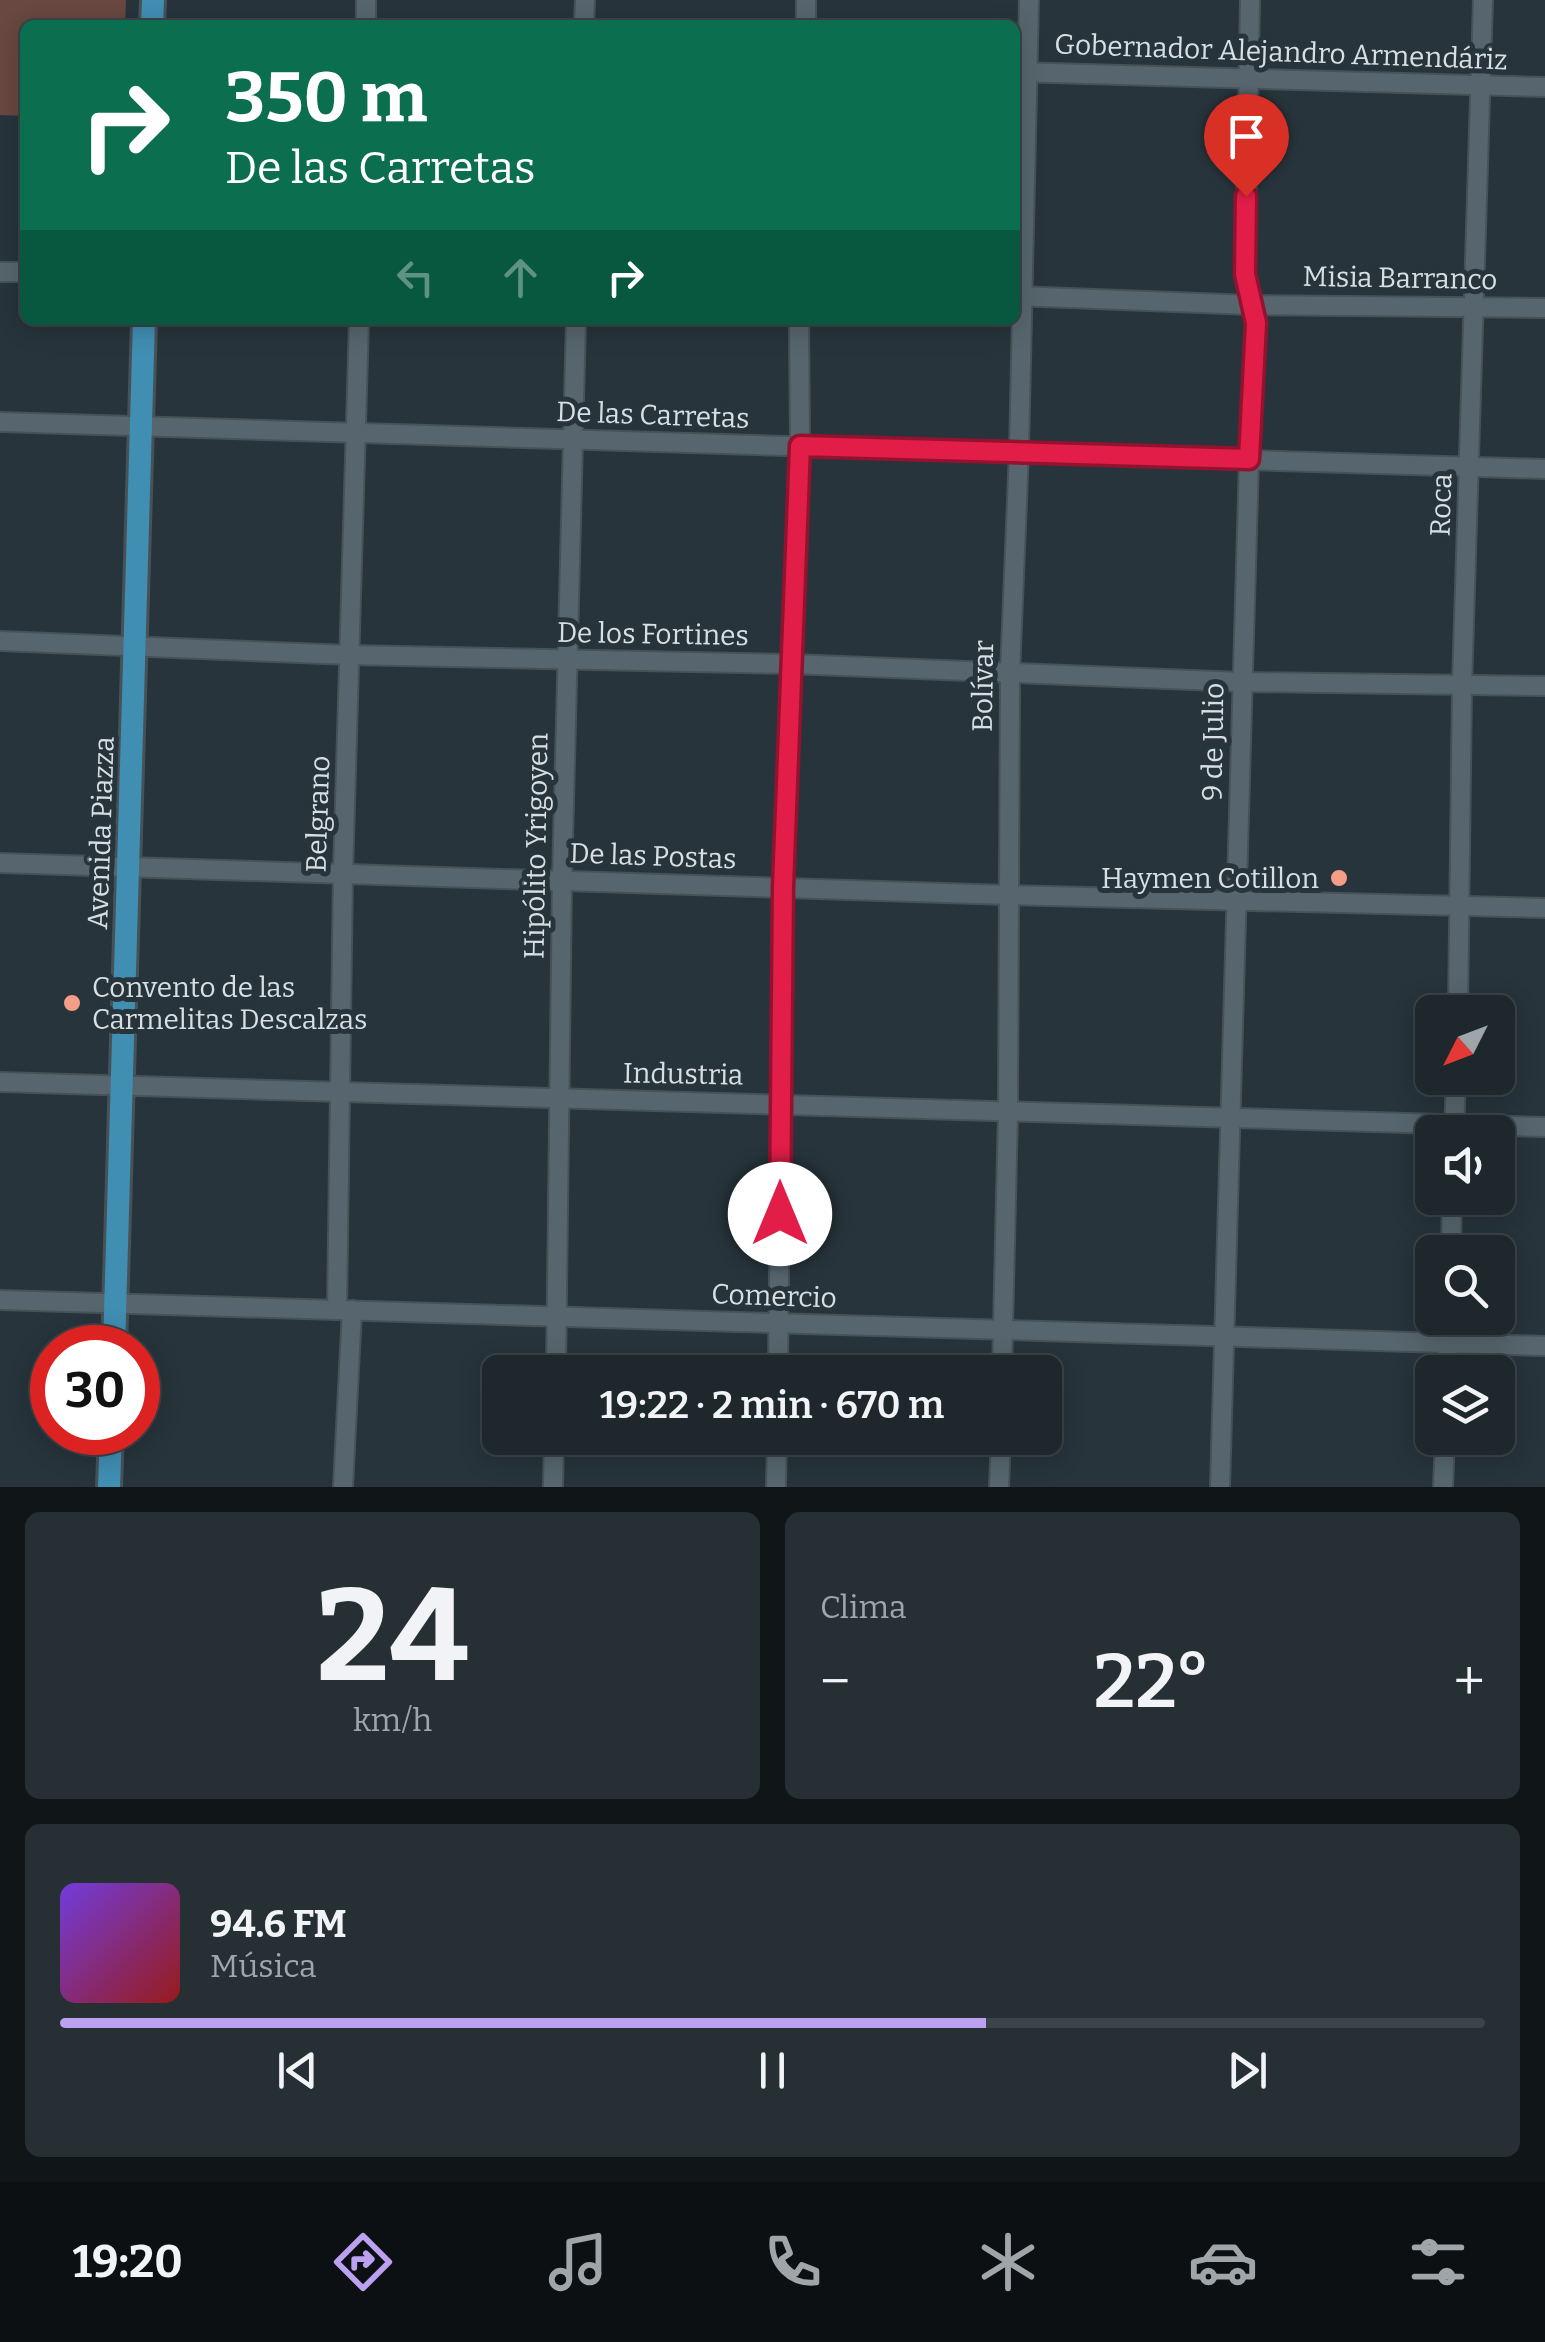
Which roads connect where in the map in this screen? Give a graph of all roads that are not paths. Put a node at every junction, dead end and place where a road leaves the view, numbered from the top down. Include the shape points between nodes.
1 (1029, 0) edge
2 (1250, 0) edge
3 (1483, 0) edge
4 (1021, 72) edge
5 (1248, 78) junction
6 (1479, 85) junction
7 (1545, 87) edge
8 (1020, 147) edge
9 (1020, 297) edge
10 (1252, 304) junction
11 (1475, 306) junction
12 (1545, 308) edge
13 (144, 325) edge
14 (359, 325) edge
15 (576, 325) edge
16 (799, 325) edge
17 (1018, 325) edge
18 (0, 422) edge
19 (141, 426) junction
20 (356, 435) junction
21 (572, 440) junction
22 (800, 446) junction
23 (1018, 451) junction
24 (1249, 459) junction
25 (1469, 466) junction
26 (1545, 469) edge
27 (0, 641) edge
28 (136, 644) junction
29 (350, 655) junction
30 (567, 660) junction
31 (792, 664) junction
32 (1010, 674) junction
33 (1242, 682) junction
34 (1462, 686) junction
35 (1545, 686) edge
36 (0, 863) edge
37 (130, 868) junction
38 (343, 873) junction
39 (562, 880) junction
40 (783, 887) junction
41 (1008, 895) junction
42 (1237, 901) junction
43 (1460, 906) junction
44 (1545, 908) edge
45 (1458, 995) edge
46 (0, 1082) edge
47 (123, 1085) junction
48 (340, 1094) junction
49 (558, 1099) junction
50 (781, 1104) junction
51 (1008, 1110) junction
52 (1232, 1117) junction
53 (1415, 1126) edge
54 (1515, 1127) edge
55 (1545, 1127) edge
56 (0, 1300) edge
57 (116, 1302) junction
58 (345, 1310) junction
59 (557, 1315) junction
60 (779, 1324) junction
61 (115, 1325) edge
62 (1003, 1332) junction
63 (1448, 1335) edge
64 (1223, 1338) junction
65 (1448, 1343) junction
66 (1545, 1346) edge
67 (556, 1355) edge
68 (778, 1355) edge
69 (1002, 1355) edge
70 (1448, 1355) edge
71 (111, 1455) edge
72 (554, 1455) edge
73 (777, 1455) edge
74 (1000, 1455) edge
75 (1444, 1455) edge
76 (110, 1487) edge
77 (343, 1487) edge
78 (553, 1487) edge
79 (776, 1487) edge
80 (999, 1487) edge
81 (1220, 1487) edge
82 (1443, 1487) edge

1 - 4 street, Bolívar
2 - 5 street, 9 de Julio
3 - 6 street, Roca
4 - 5 street, Gobernador Alejandro Armendáriz
4 - 8 street, Bolívar
5 - 6 street, Gobernador Alejandro Armendáriz
5 - 10 street, 9 de Julio via 1245,274
6 - 7 street, Gobernador Alejandro Armendáriz
6 - 11 street, Roca
9 - 10 street, Misia Barranco
10 - 11 street, Misia Barranco
10 - 24 street, 9 de Julio
11 - 12 street, Misia Barranco
11 - 25 street, Roca
13 - 19 main road, Avenida Piazza
14 - 20 street, Belgrano
15 - 21 street, Hipólito Yrigoyen
16 - 22 street
17 - 23 street, Bolívar
18 - 19 street, De las Carretas
19 - 20 street, De las Carretas
19 - 28 main road, Avenida Piazza
20 - 21 street, De las Carretas
20 - 29 street, Belgrano
21 - 22 street, De las Carretas
21 - 30 street, Hipólito Yrigoyen
22 - 23 street, De las Carretas
22 - 31 street
23 - 24 street, De las Carretas
23 - 32 street, Bolívar
24 - 25 street, De las Carretas
24 - 33 street, 9 de Julio
25 - 26 street, De las Carretas
25 - 34 street, Roca
27 - 28 street, De los Fortines
28 - 29 street, De los Fortines
28 - 37 main road, Avenida Piazza
29 - 30 street, De los Fortines
29 - 38 street, Belgrano
30 - 31 street, De los Fortines
30 - 39 street, Hipólito Yrigoyen
31 - 32 street, De los Fortines
31 - 40 street
32 - 33 street, De los Fortines
32 - 41 street, Bolívar
33 - 34 street, De los Fortines
33 - 42 street, 9 de Julio
34 - 35 street, De los Fortines
34 - 43 street, Roca
36 - 37 street, De las Postas
37 - 38 street, De las Postas
37 - 47 main road, Avenida Piazza
38 - 39 street, De las Postas
38 - 48 street, Belgrano
39 - 40 street, De las Postas
39 - 49 street, Hipólito Yrigoyen
40 - 41 street, De las Postas
40 - 50 street
41 - 42 street, De las Postas
41 - 51 street, Bolívar
42 - 43 street, De las Postas
42 - 52 street, 9 de Julio
43 - 44 street, De las Postas
43 - 45 street, Roca
46 - 47 street, Industria
47 - 48 street, Industria
47 - 57 main road, Avenida Piazza
48 - 49 street, Industria
48 - 58 street, Belgrano
49 - 50 street, Industria
49 - 59 street, Hipólito Yrigoyen
50 - 51 street, Industria
50 - 60 street
51 - 52 street, Industria
51 - 62 street, Bolívar
52 - 53 street, Industria
52 - 64 street, 9 de Julio
54 - 55 street, Industria
56 - 57 street, Comercio
57 - 58 street, Comercio
57 - 61 main road, Avenida Piazza
58 - 59 street, Comercio
58 - 77 street, Belgrano
59 - 60 street, Comercio
59 - 67 street, Hipólito Yrigoyen
60 - 62 street, Comercio
60 - 68 street
62 - 64 street, Comercio
62 - 69 street, Bolívar
63 - 65 street
64 - 65 street, Comercio
64 - 81 street, 9 de Julio
65 - 66 street, Comercio
65 - 70 street
71 - 76 main road
72 - 78 street
73 - 79 street
74 - 80 street
75 - 82 street

